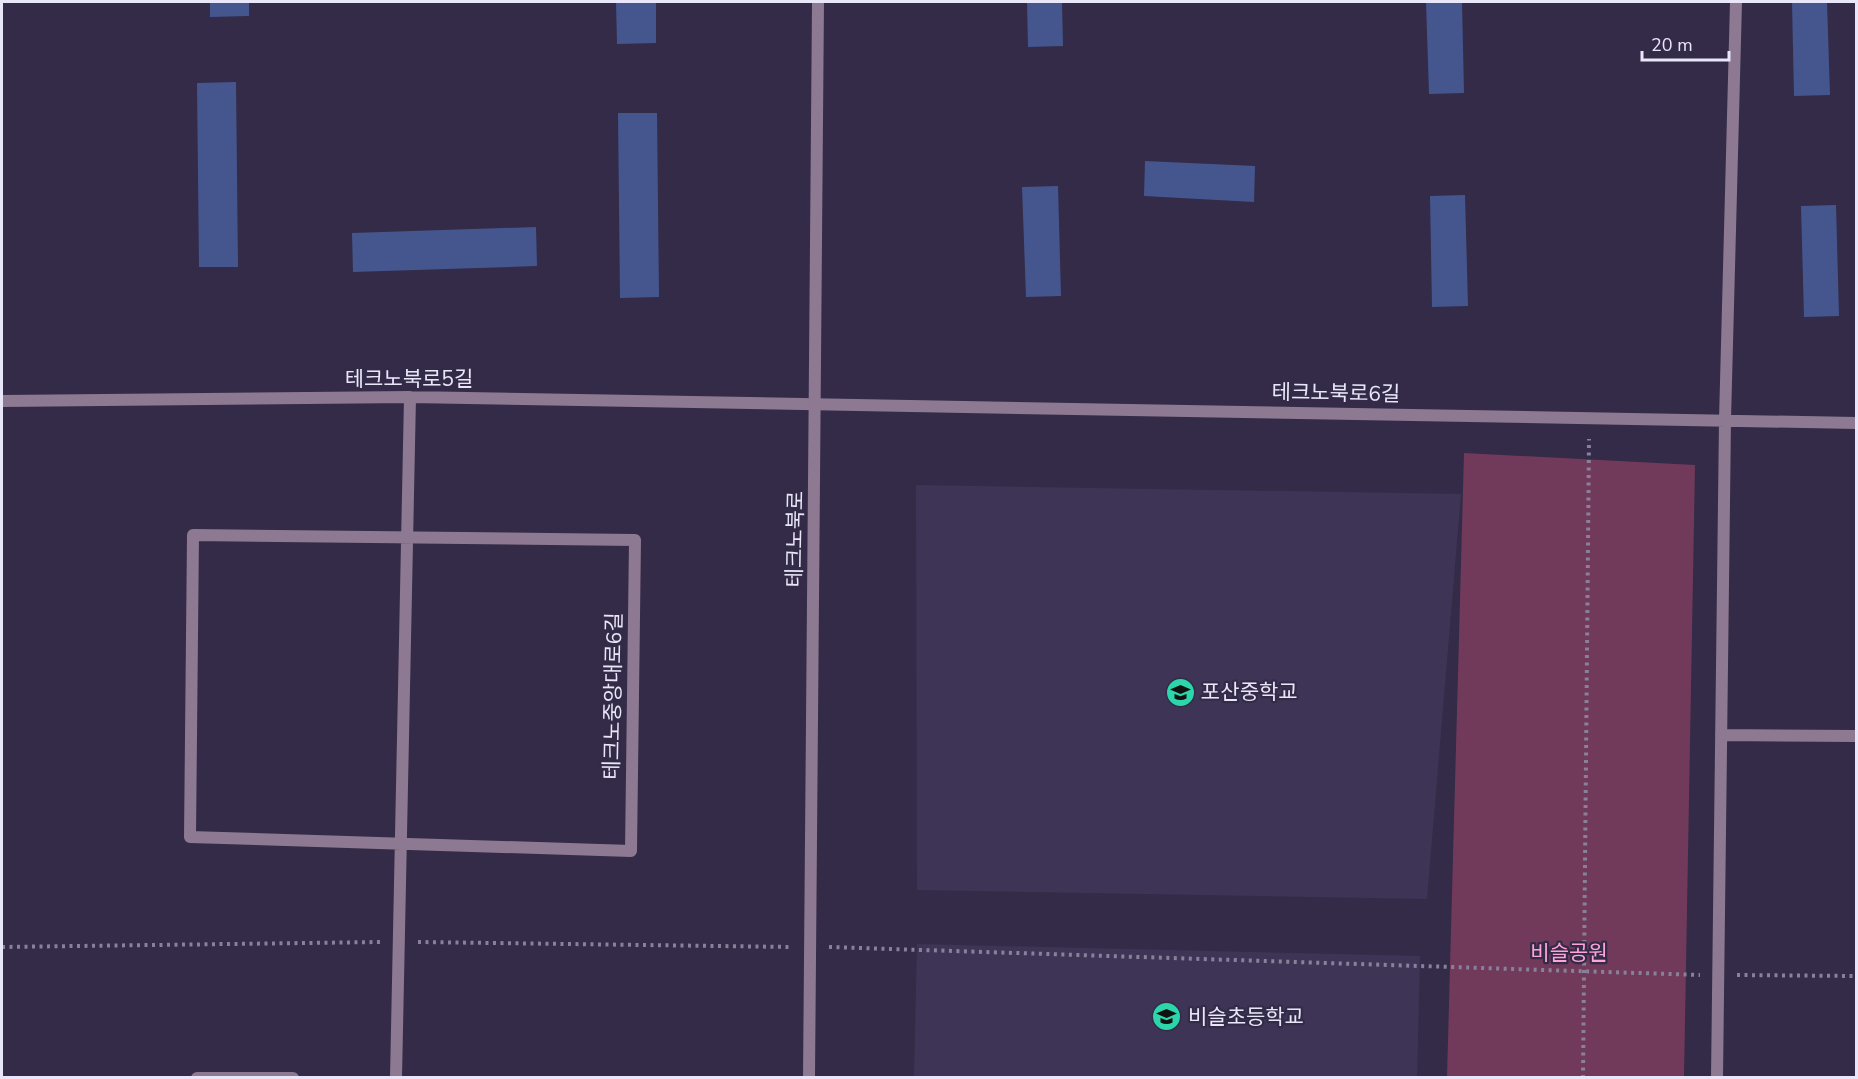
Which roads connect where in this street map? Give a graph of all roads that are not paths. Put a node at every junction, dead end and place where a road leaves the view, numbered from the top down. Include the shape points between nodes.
1 (818, 2) edge
2 (1736, 2) edge
3 (410, 397) junction
4 (2, 401) edge
5 (816, 403) junction
6 (1725, 420) junction
7 (1857, 423) edge
8 (406, 538) junction
9 (1721, 735) junction
10 (1857, 736) edge
11 (400, 844) junction
12 (197, 1077) edge
13 (293, 1077) edge
14 (396, 1077) edge
15 (809, 1077) edge
16 (1717, 1077) edge

1 - 5 street, 테크노북로
2 - 6 street
3 - 4 street, 테크노북로5길
3 - 5 street, 테크노북로5길
3 - 8 street
5 - 6 street, 테크노북로6길
5 - 15 street, 테크노북로
6 - 7 street, 테크노북로6길
6 - 9 street
8 - 11 street
8 - 11 street, 테크노중앙대로6길 via 193,535 190,837
8 - 11 street, 테크노중앙대로6길 via 635,540 631,851
9 - 10 street
9 - 16 street
11 - 14 street
12 - 13 street

